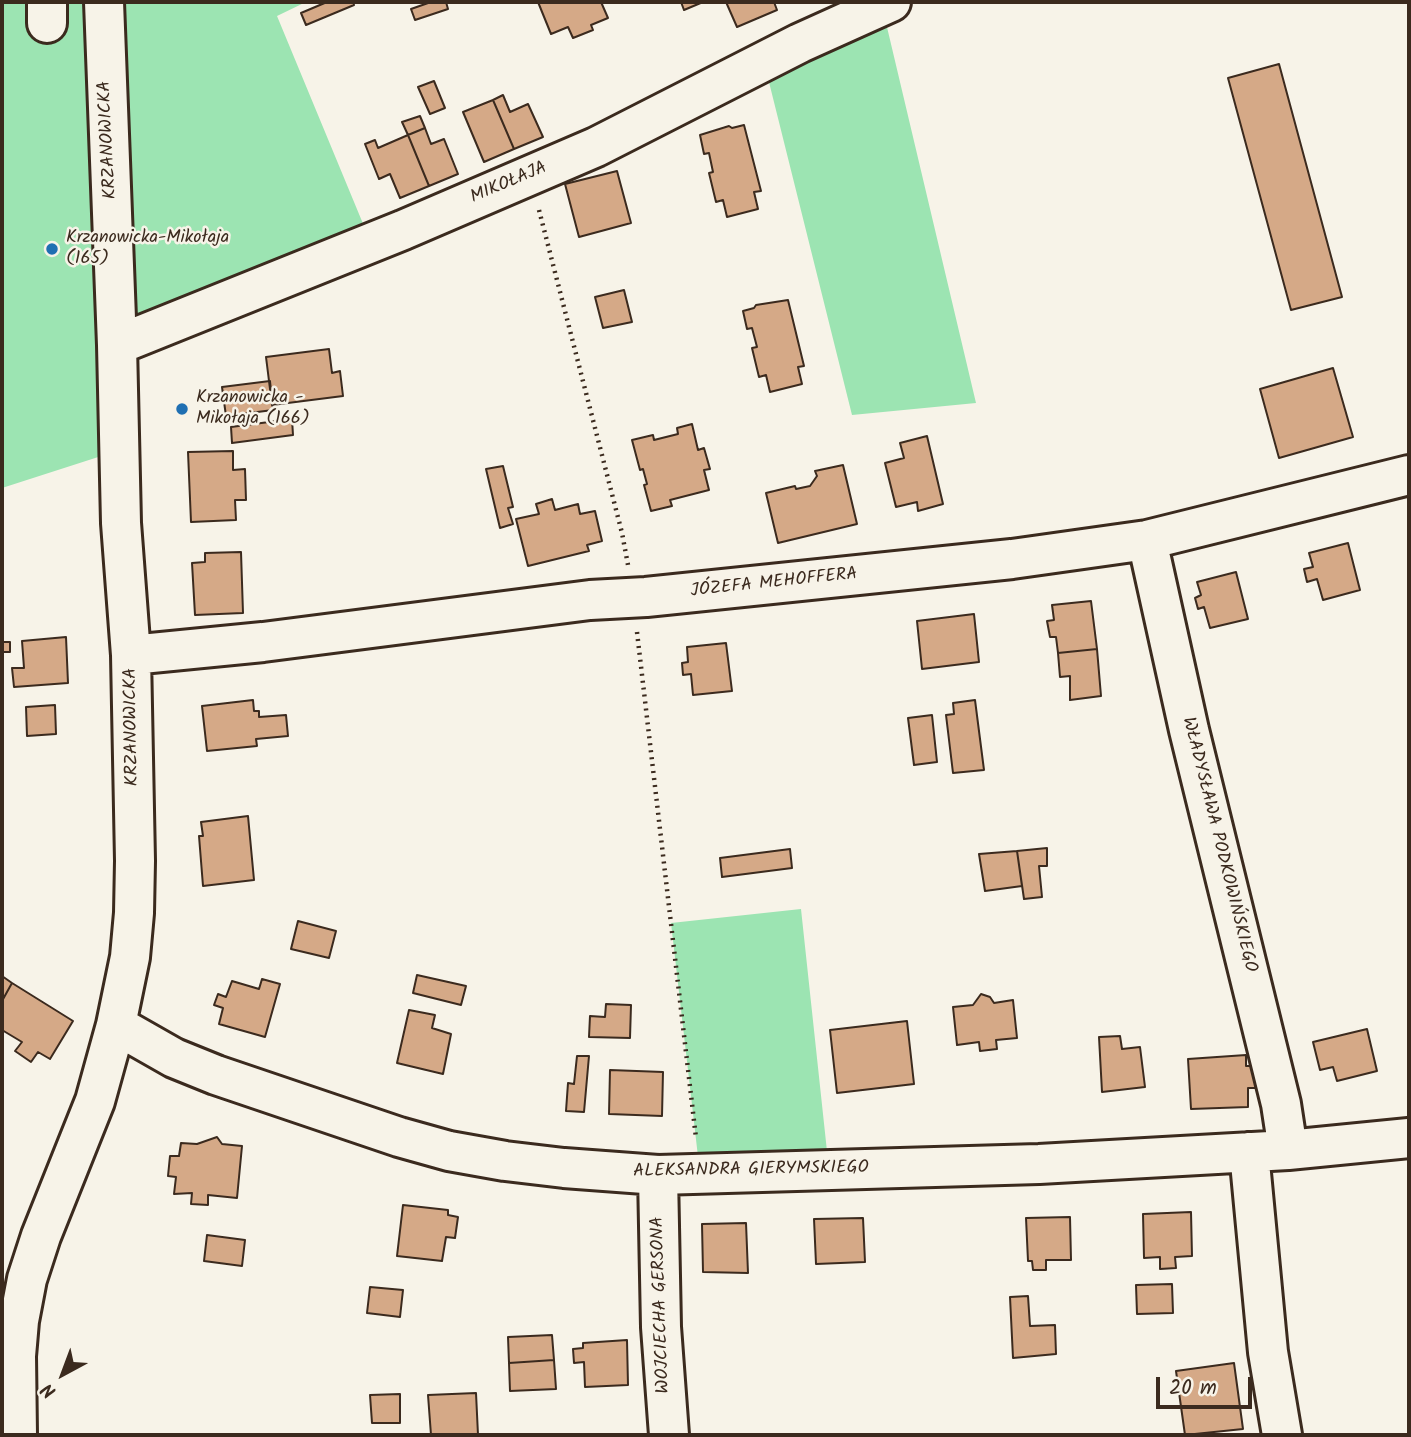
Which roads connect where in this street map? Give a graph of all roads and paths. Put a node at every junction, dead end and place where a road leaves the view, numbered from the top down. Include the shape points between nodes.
1 (104, 2) edge
2 (891, 2) edge
3 (530, 175) junction
4 (117, 345) junction
5 (1409, 475) edge
6 (1147, 540) junction
7 (634, 598) junction
8 (131, 655) junction
9 (116, 1025) junction
10 (1409, 1138) edge
11 (1288, 1150) junction
12 (1249, 1152) junction
13 (700, 1174) junction
14 (658, 1175) junction
15 (17, 1435) edge
16 (669, 1435) edge
17 (1282, 1435) edge

1 - 4 street, KRZANOWICKA
2 - 3 street, MIKOŁAJA
3 - 4 street, MIKOŁAJA
3 - 7 path via 622,533
4 - 8 street, KRZANOWICKA via 121,523
5 - 6 street, JÓZEFA MEHOFFERA
6 - 7 street, JÓZEFA MEHOFFERA via 1012,559
6 - 11 street, WŁADYSŁAWA PODKOWIŃSKIEGO via 1281,1104
7 - 8 street, JÓZEFA MEHOFFERA
7 - 13 path
8 - 9 street, KRZANOWICKA via 134,913
9 - 14 street, ALEKSANDRA GIERYMSKIEGO via 174,1058 216,1075 449,1151 505,1161
9 - 15 street, KRZANOWICKA via 95,1101 27,1279 16,1356
10 - 11 street, ALEKSANDRA GIERYMSKIEGO
11 - 12 street, ALEKSANDRA GIERYMSKIEGO
12 - 13 street, ALEKSANDRA GIERYMSKIEGO via 1039,1164
12 - 17 street via 1268,1352
13 - 14 street, ALEKSANDRA GIERYMSKIEGO
14 - 16 street, WOJCIECHA GERSONA

